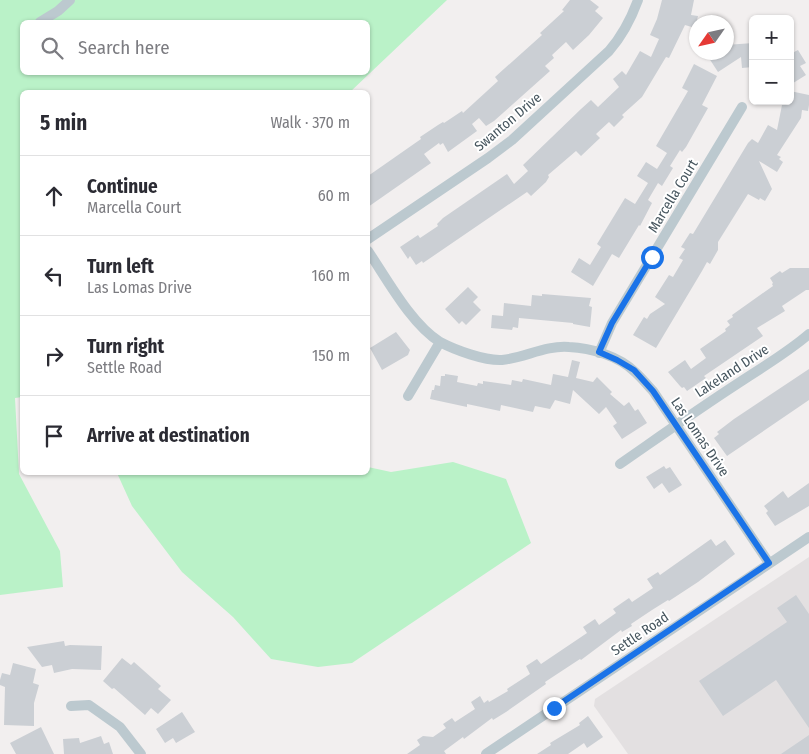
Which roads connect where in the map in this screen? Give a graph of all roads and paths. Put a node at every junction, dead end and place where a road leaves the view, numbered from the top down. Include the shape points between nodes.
1 (70, 0) edge
2 (638, 0) edge
3 (43, 20) edge
4 (742, 107) dead end
5 (370, 238) edge
6 (370, 254) edge
7 (809, 334) edge
8 (440, 342) junction
9 (599, 352) junction
10 (408, 396) dead end
11 (676, 425) junction
12 (620, 464) dead end
13 (809, 537) edge
14 (769, 563) junction
15 (72, 706) dead end
16 (141, 754) edge
17 (486, 754) edge

1 - 3 street
2 - 5 street, Swanton Drive via 630,22 609,51 512,140
4 - 9 street, Marcella Court via 612,323
6 - 8 street, Las Lomas Drive via 418,323
7 - 11 street, Lakeland Drive via 792,349
8 - 9 street, Las Lomas Drive via 464,353 500,360 568,347
8 - 10 street
9 - 11 street, Las Lomas Drive via 634,370
11 - 12 street, Lakeland Drive
11 - 14 street, Las Lomas Drive
13 - 14 street, Settle Road
14 - 17 street, Settle Road
15 - 16 street via 89,705 120,727

